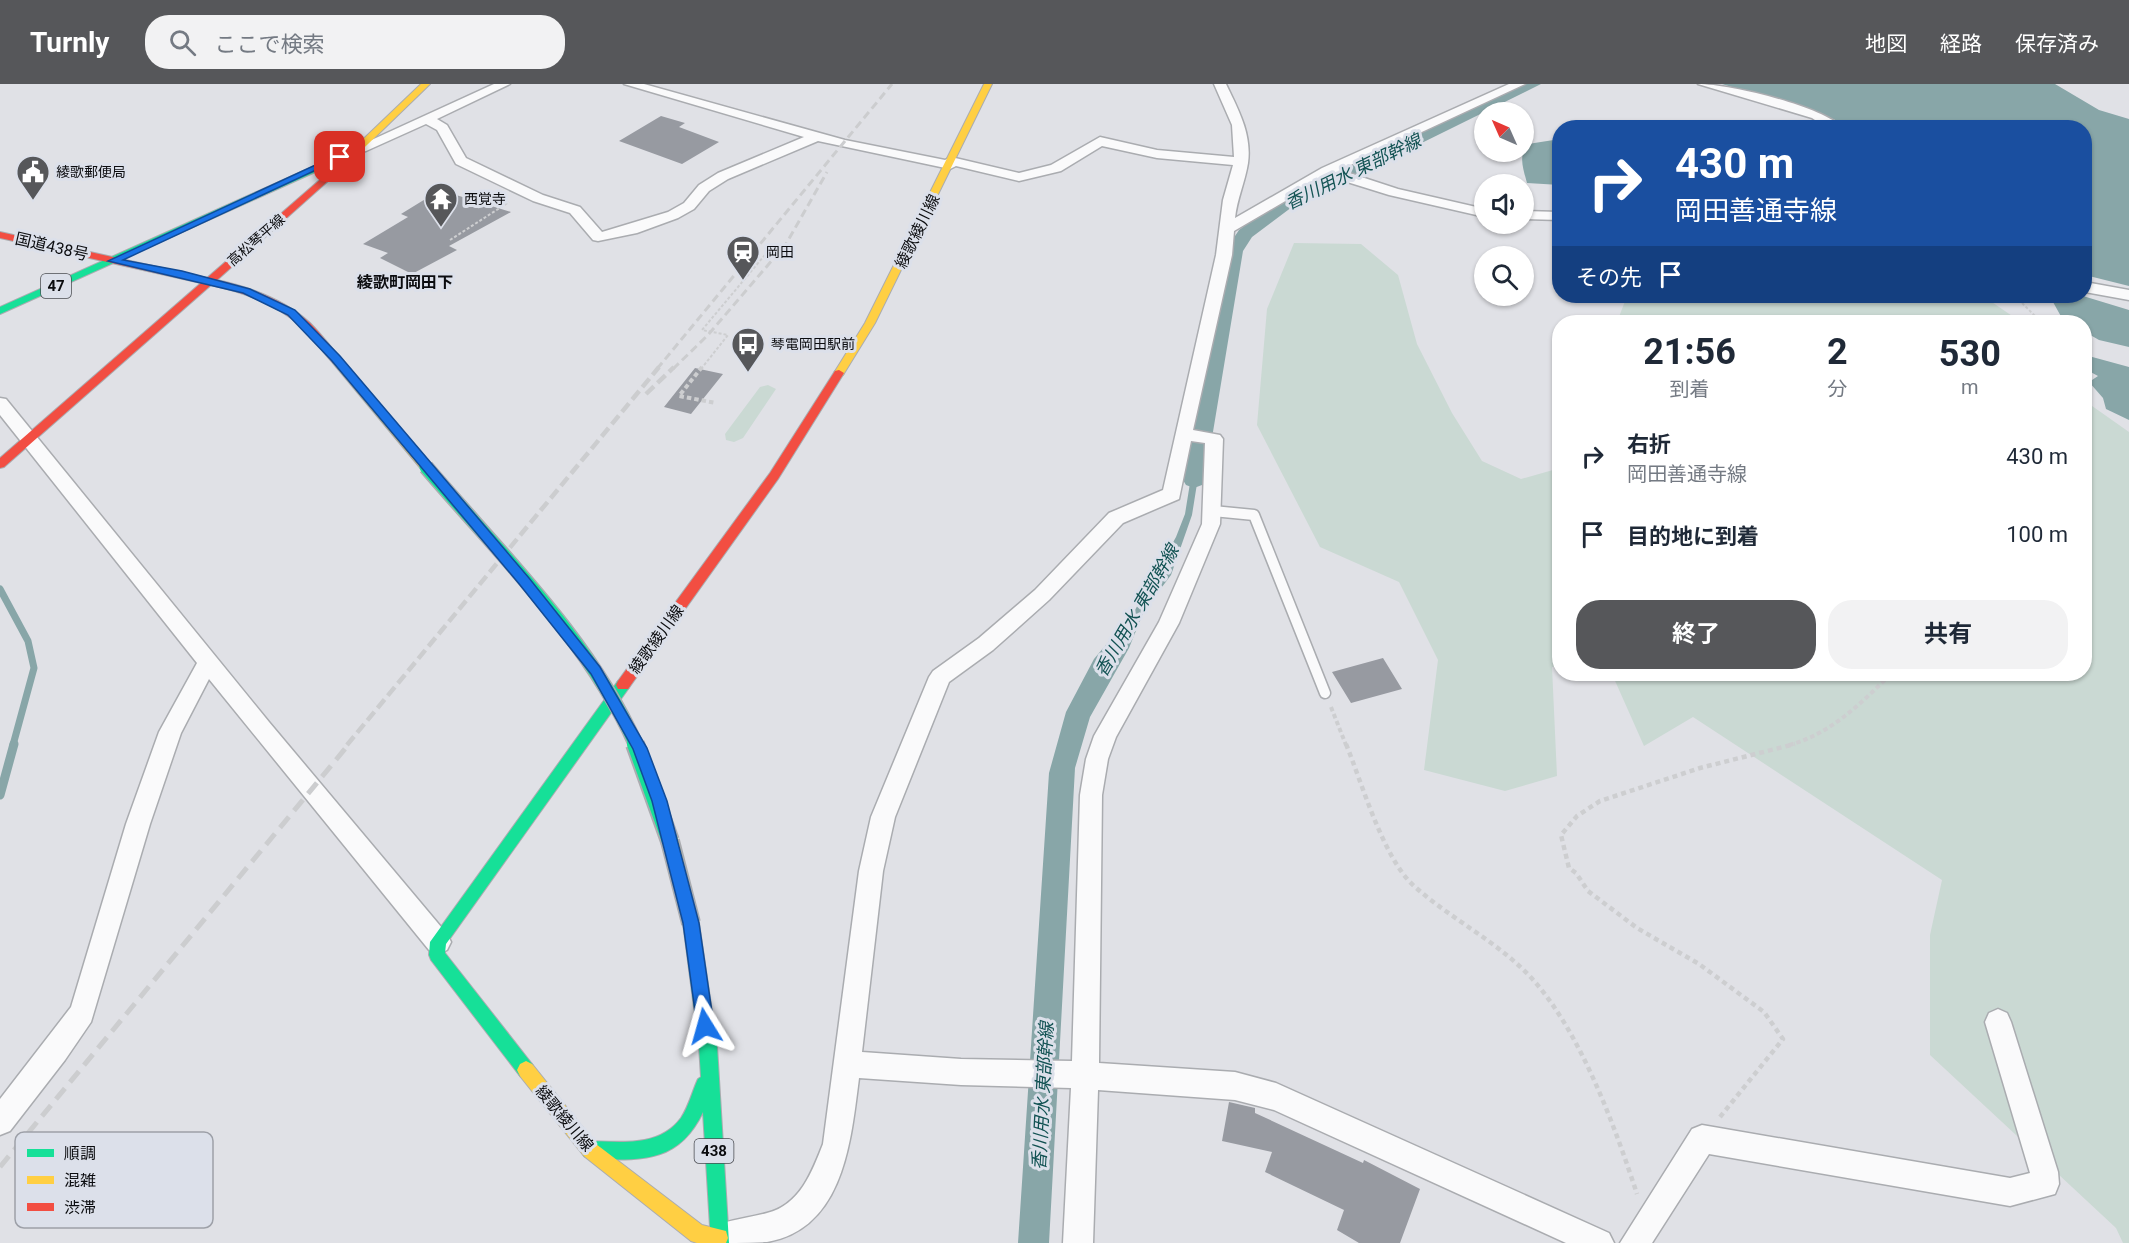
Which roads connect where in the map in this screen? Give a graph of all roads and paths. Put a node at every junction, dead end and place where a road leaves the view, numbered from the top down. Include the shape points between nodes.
1 (426, 84) edge
2 (504, 84) edge
3 (630, 84) edge
4 (988, 84) edge
5 (1220, 84) edge
6 (1519, 84) edge
7 (1704, 84) edge
8 (427, 118) junction
9 (1825, 120) edge
10 (817, 137) junction
11 (361, 148) junction
12 (1241, 162) junction
13 (950, 163) junction
14 (1327, 171) junction
15 (525, 192) junction
16 (1474, 210) edge
17 (1534, 215) edge
18 (1552, 216) edge
19 (461, 224) dead end
20 (469, 227) junction
21 (1226, 230) junction
22 (0, 235) edge
23 (450, 240) dead end
24 (769, 250) dead end
25 (113, 261) junction
26 (210, 281) junction
27 (2092, 288) edge
28 (2129, 295) edge
29 (2022, 303) edge
30 (0, 311) edge
31 (2035, 315) edge
32 (0, 402) edge
33 (716, 403) dead end
34 (1195, 435) junction
35 (30, 438) junction
36 (0, 464) edge
37 (1213, 511) junction
38 (208, 661) junction
39 (1884, 681) edge
40 (1325, 693) joint
41 (438, 942) junction
42 (1998, 1022) dead end
43 (847, 1064) junction
44 (709, 1065) junction
45 (1076, 1075) junction
46 (0, 1121) edge
47 (1702, 1139) junction
48 (590, 1150) junction
49 (1654, 1214) junction
50 (720, 1240) edge
51 (1078, 1243) edge
52 (1599, 1243) edge
53 (1635, 1243) edge

1 - 11 main road, 高松琴平線
2 - 8 street
3 - 10 street
4 - 13 main road, 綾歌綾川線
5 - 12 street via 1239,125
6 - 14 street
7 - 9 street
8 - 11 street
8 - 15 street via 442,128 462,161
10 - 13 street
10 - 15 street via 712,182 689,207 677,213 613,236 598,237 574,210
11 - 25 main road, 47
11 - 26 main road, 高松琴平線
12 - 13 street via 1157,154 1100,141 1056,168 1019,177
12 - 21 street
13 - 41 main road, 綾歌綾川線 via 870,323 774,476
14 - 16 street
14 - 21 street
15 - 20 path
17 - 18 street
19 - 20 path
20 - 23 path
21 - 34 street
22 - 25 main road, 国道438号 / 438
24 - 33 path via 702,330 728,335 679,396
25 - 26 main road, 国道438号 / 438
25 - 30 main road, 47
26 - 35 main road, 高松琴平線
26 - 44 main road, 国道438号 / 438, bridge via 270,300 291,312 336,359 596,670 640,748 660,801 691,923
27 - 28 street
29 - 31 path
32 - 35 street
34 - 37 street via 1214,439
34 - 43 street via 1172,494 1116,518 1042,595 986,644 940,677 883,817 871,871
35 - 36 main road, 高松琴平線
35 - 38 street
37 - 40 lane via 1254,514
37 - 45 street via 1201,554 1169,623 1105,736 1097,759 1091,795
38 - 41 street
38 - 46 street via 170,732 138,824 82,1013
39 - 47 path via 1846,717 1801,742 1700,768 1600,801 1577,816 1561,835 1569,868 1588,891 1637,928 1700,964 1764,1012 1783,1039
40 - 49 path via 1389,851 1413,885 1501,950 1535,982 1562,1019 1613,1122 1638,1197
41 - 48 main road, 綾歌綾川線 via 437,955
42 - 47 street via 2045,1184 2010,1192
43 - 45 street
43 - 50 street via 837,1144 820,1189 801,1211 775,1226
44 - 48 main road via 699,1109 686,1130 668,1144 640,1152
44 - 50 main road, 国道438号 / 438
45 - 51 street
45 - 52 street via 1235,1086 1276,1097
47 - 49 street
48 - 50 main road, 綾歌綾川線 via 698,1234
49 - 53 street

